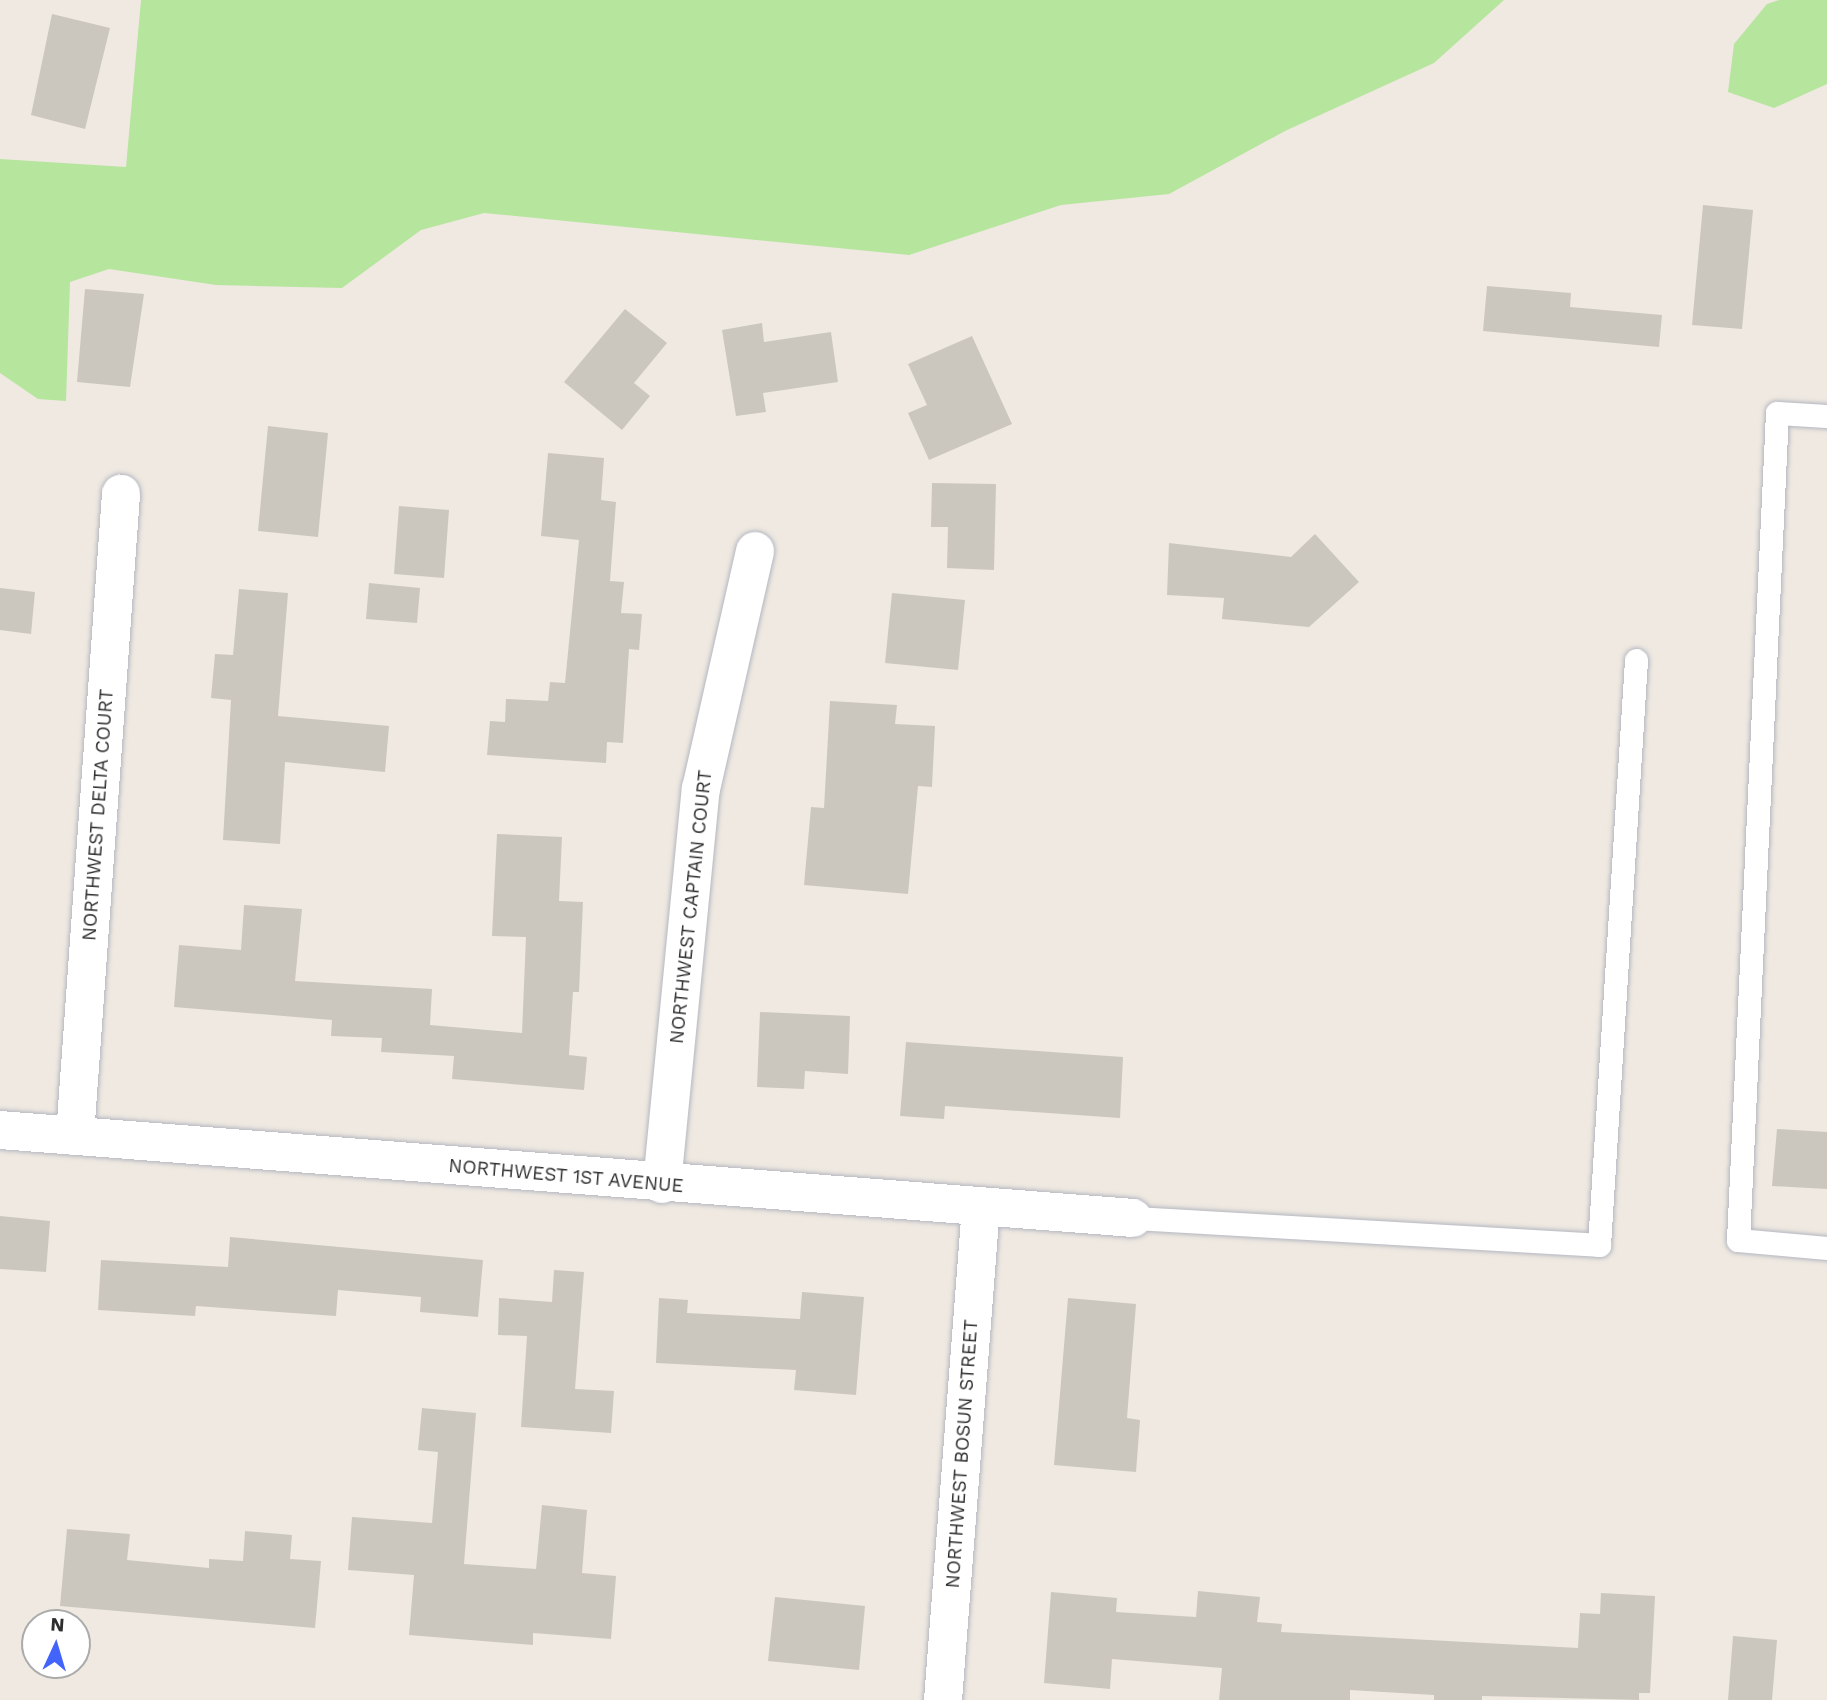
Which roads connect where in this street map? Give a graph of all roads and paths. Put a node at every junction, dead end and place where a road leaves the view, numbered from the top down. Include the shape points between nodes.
1 (1827, 416) edge
2 (121, 494) dead end
3 (755, 551) dead end
4 (1636, 660) dead end
5 (0, 1130) edge
6 (75, 1136) junction
7 (662, 1184) junction
8 (981, 1208) junction
9 (1133, 1218) joint
10 (1827, 1248) edge
11 (943, 1700) edge

1 - 10 lane via 1777,413 1738,1240
2 - 6 street, NORTHWEST DELTA COURT
3 - 7 street, NORTHWEST CAPTAIN COURT via 701,789
4 - 9 lane via 1599,1245
5 - 6 street, NORTHWEST 1ST AVENUE
6 - 7 street, NORTHWEST 1ST AVENUE
7 - 8 street, NORTHWEST 1ST AVENUE
8 - 9 street, NORTHWEST 1ST AVENUE
8 - 11 street, NORTHWEST BOSUN STREET

